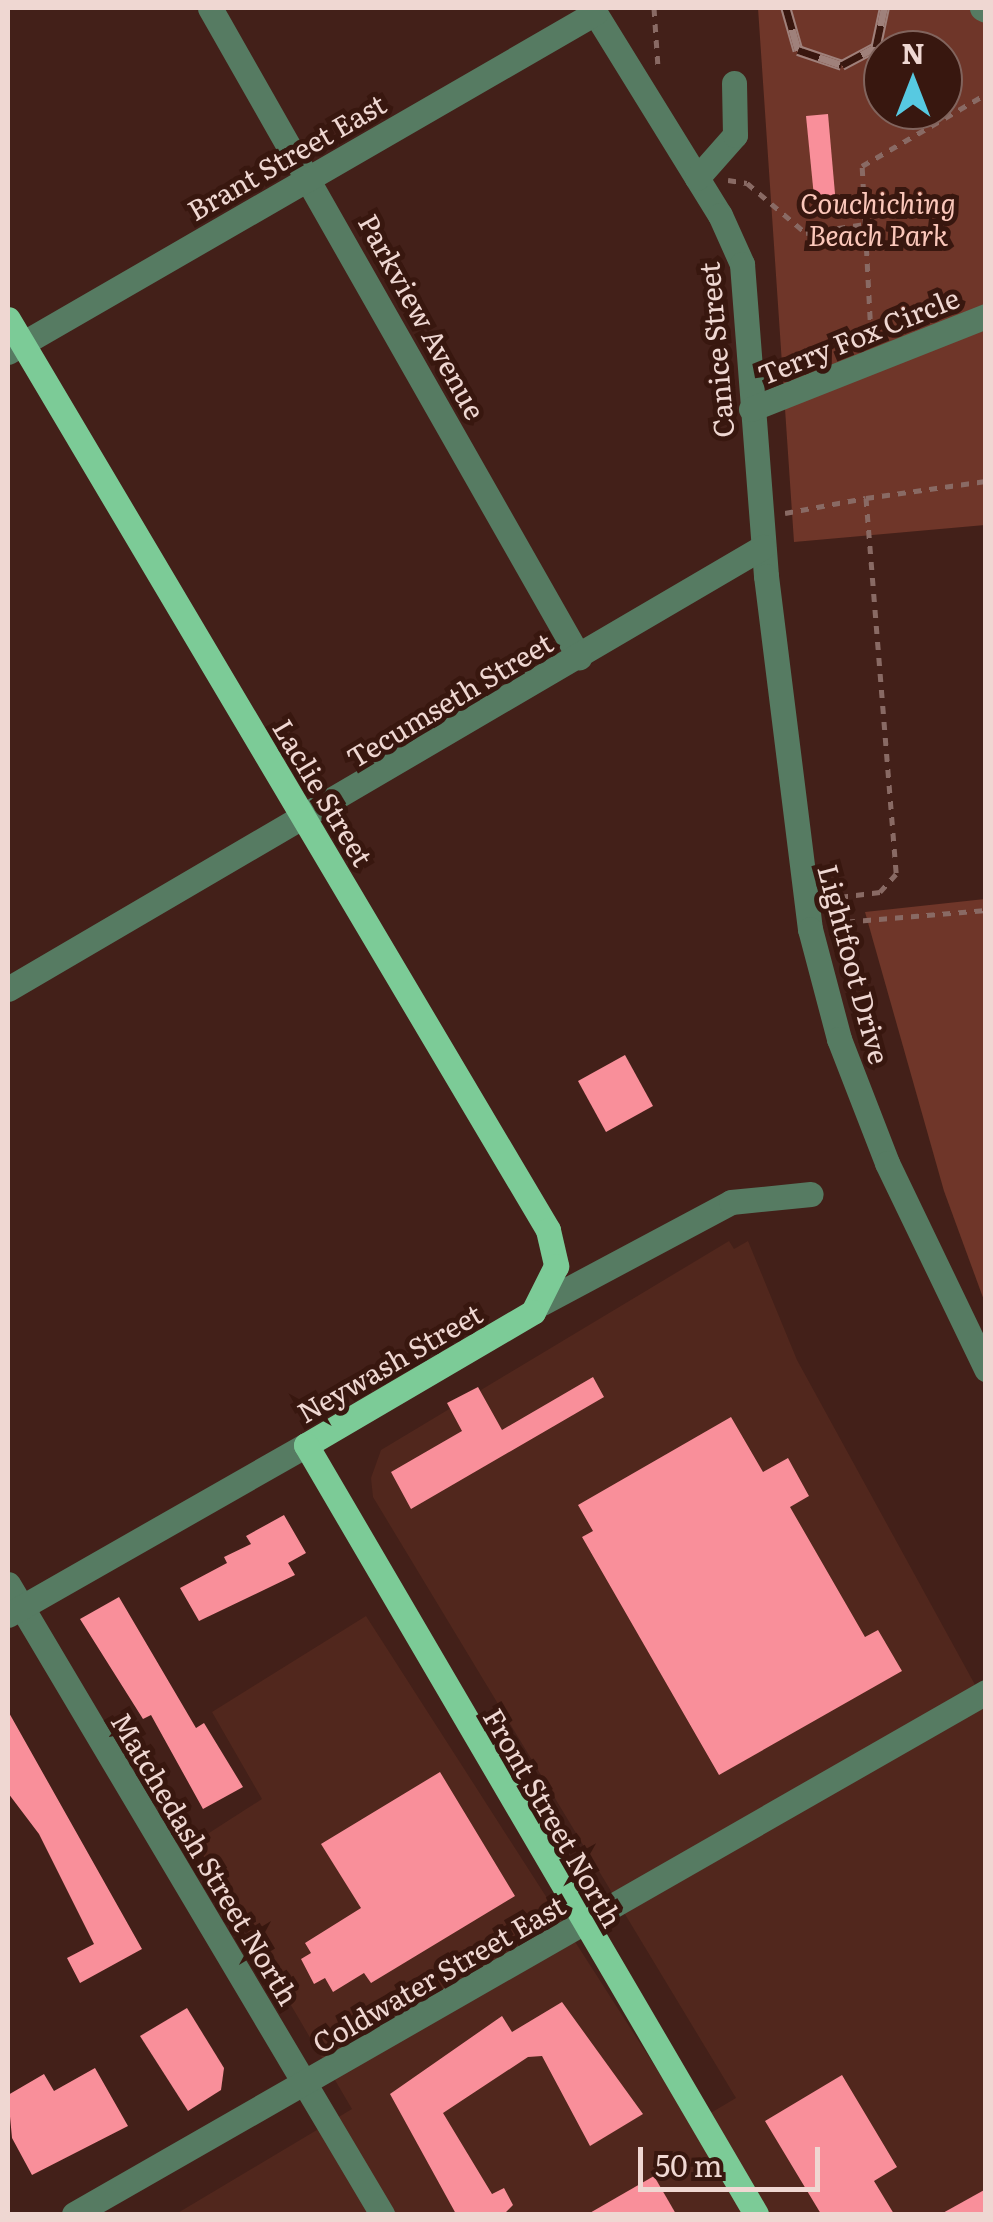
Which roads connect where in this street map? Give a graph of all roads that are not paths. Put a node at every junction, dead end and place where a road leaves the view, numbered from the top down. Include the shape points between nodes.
1 (210, 8) edge
2 (594, 10) edge
3 (734, 83) dead end
4 (310, 176) junction
5 (709, 181) junction
6 (986, 316) edge
7 (8, 319) edge
8 (15, 348) edge
9 (752, 409) junction
10 (763, 547) junction
11 (579, 657) junction
12 (305, 818) junction
13 (8, 989) edge
14 (811, 1194) dead end
15 (542, 1303) junction
16 (986, 1369) edge
17 (306, 1445) junction
18 (8, 1584) edge
19 (15, 1611) edge
20 (986, 1692) edge
21 (581, 1926) junction
22 (306, 2084) junction
23 (74, 2214) edge
24 (382, 2214) edge
25 (756, 2214) edge

1 - 4 street, Parkview Avenue
2 - 4 street, Brant Street East
2 - 5 street, Canice Street
3 - 5 street via 736,135
4 - 8 street, Brant Street East
4 - 11 street, Parkview Avenue
5 - 9 street, Canice Street via 742,264
6 - 9 street, Terry Fox Circle
7 - 8 main road, Laclie Street
8 - 12 main road, Laclie Street
9 - 10 street, Canice Street
10 - 11 street, Tecumseth Street
10 - 16 street, Lightfoot Drive via 799,877 829,1004 887,1163
11 - 12 street, Tecumseth Street
12 - 13 street, Tecumseth Street
12 - 15 main road, Laclie Street via 536,1202 556,1266
14 - 15 street, Neywash Street via 730,1202
15 - 17 main road, Neywash Street
17 - 19 street, Neywash Street
17 - 21 main road, Front Street North
18 - 19 street, Matchedash Street North
19 - 22 street, Matchedash Street North
20 - 21 street, Coldwater Street East
21 - 22 street, Coldwater Street East
21 - 25 main road, Front Street North
22 - 23 street, Coldwater Street East
22 - 24 street, Matchedash Street North

